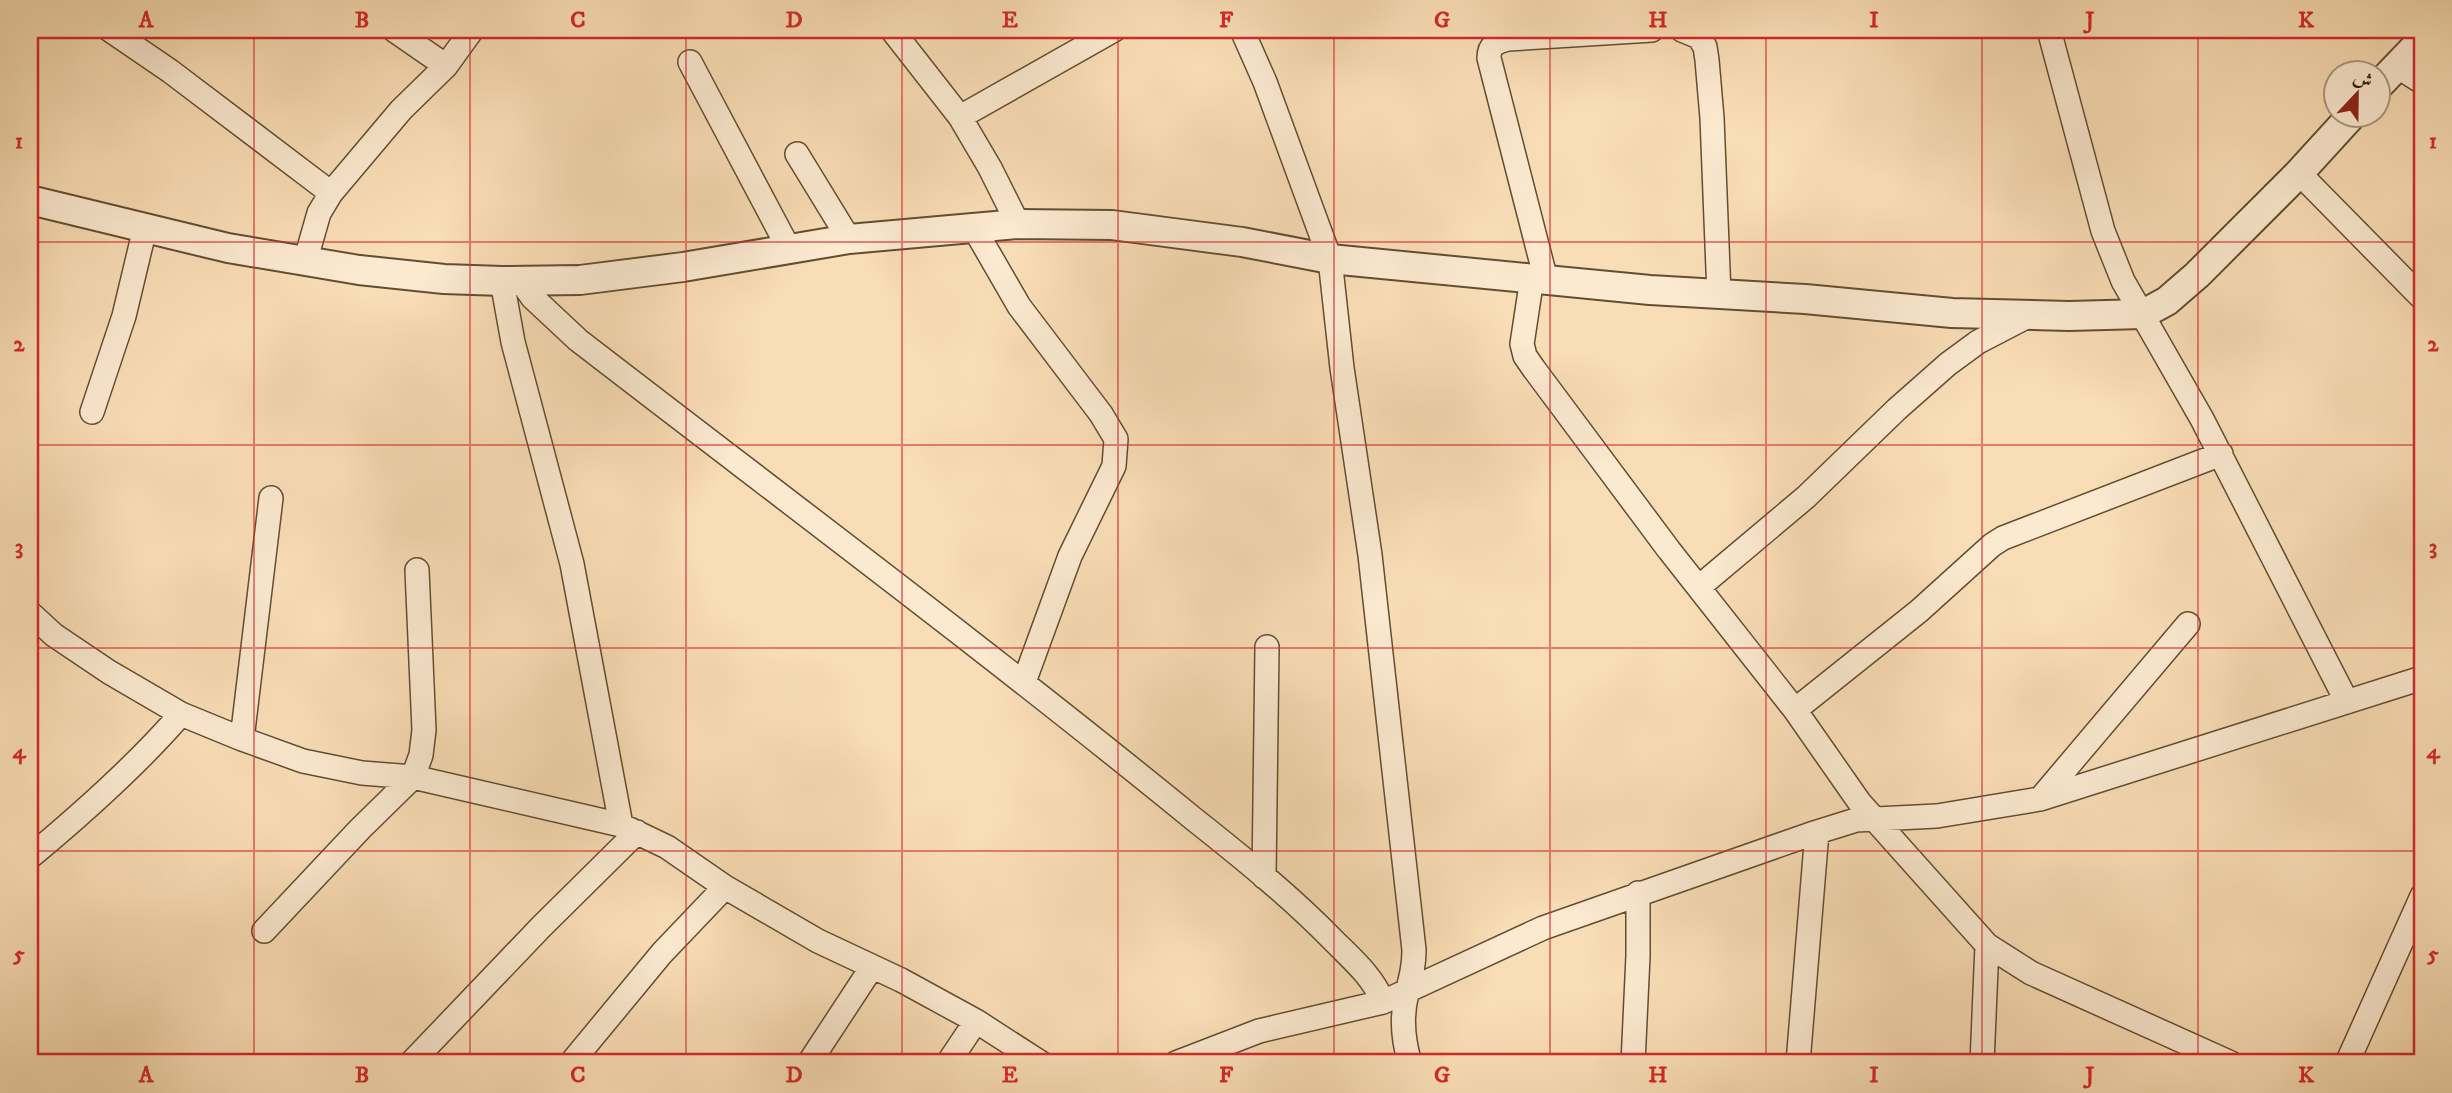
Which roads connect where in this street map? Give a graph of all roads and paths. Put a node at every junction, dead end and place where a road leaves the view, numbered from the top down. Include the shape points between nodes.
1 (110, 30) edge
2 (394, 30) edge
3 (472, 30) edge
4 (892, 30) edge
5 (1114, 30) edge
6 (1242, 30) edge
7 (1652, 30) edge
8 (1682, 30) edge
9 (2049, 30) edge
10 (2422, 40) edge
11 (690, 62) dead end
12 (446, 66) junction
13 (2392, 72) edge
14 (2392, 77) edge
15 (2422, 82) edge
16 (960, 117) junction
17 (2338, 130) edge
18 (797, 154) dead end
19 (2299, 173) junction
20 (331, 193) junction
21 (30, 200) edge
22 (1017, 223) junction
23 (145, 228) junction
24 (974, 228) junction
25 (849, 239) junction
26 (789, 249) junction
27 (1329, 259) junction
28 (304, 262) junction
29 (1539, 279) junction
30 (512, 281) junction
31 (1719, 295) junction
32 (2422, 298) edge
33 (2143, 314) junction
34 (2030, 315) junction
35 (92, 412) dead end
36 (2221, 454) junction
37 (271, 498) dead end
38 (417, 570) dead end
39 (1699, 587) junction
40 (30, 613) edge
41 (2188, 624) dead end
42 (1267, 647) dead end
43 (2422, 678) edge
44 (1024, 682) junction
45 (2347, 702) junction
46 (1795, 710) junction
47 (181, 714) junction
48 (242, 740) junction
49 (413, 777) junction
50 (2040, 799) junction
51 (1874, 820) junction
52 (629, 829) junction
53 (1817, 832) junction
54 (30, 857) edge
55 (1264, 877) junction
56 (725, 887) junction
57 (1638, 893) junction
58 (2422, 896) edge
59 (264, 931) dead end
60 (1987, 945) junction
61 (872, 967) junction
62 (1407, 993) junction
63 (1383, 1002) junction
64 (976, 1021) junction
65 (1986, 1061) edge
66 (411, 1063) edge
67 (571, 1063) edge
68 (809, 1063) edge
69 (948, 1063) edge
70 (1041, 1063) edge
71 (1176, 1063) edge
72 (1410, 1063) edge
73 (1633, 1063) edge
74 (1798, 1063) edge
75 (2231, 1063) edge
76 (2347, 1063) edge

1 - 20 street
2 - 12 street
3 - 12 street
4 - 16 street
5 - 16 street
6 - 27 street
7 - 29 street via 1508,39 1489,51
8 - 31 street via 1699,37 1707,60
9 - 33 street via 2103,230 2123,281
10 - 13 street
11 - 26 street
12 - 20 street via 401,110
14 - 15 street
16 - 22 street
17 - 19 street
18 - 25 street
19 - 32 street
19 - 33 street via 2197,275 2167,301
20 - 28 street via 318,213
21 - 23 street
22 - 24 street
22 - 27 street via 1112,225
23 - 28 street
23 - 35 street via 124,316
24 - 25 street
24 - 44 street via 1019,306 1116,439 1114,466 1070,556
25 - 26 street
26 - 30 street via 593,278
27 - 29 street
27 - 62 street via 1370,555 1413,950
28 - 30 street via 444,279
29 - 31 street
29 - 39 street via 1522,333 1525,356
30 - 44 street via 578,340
30 - 52 street via 513,342 572,564
31 - 34 street
33 - 34 street
33 - 36 street
34 - 39 street via 1948,364 1806,497
36 - 45 street
36 - 46 street via 2003,538
37 - 48 street
38 - 49 street via 424,730
39 - 46 street
40 - 47 street via 109,672
41 - 50 street
42 - 55 street
43 - 45 street
44 - 55 street
45 - 50 street
46 - 51 street
47 - 48 street
47 - 54 street via 99,797
48 - 49 street via 303,761
49 - 52 street
49 - 59 street
50 - 51 street via 1937,816
51 - 53 street via 1856,820
51 - 60 street
52 - 56 street via 667,847
52 - 66 street
53 - 57 street
53 - 74 street
55 - 63 street via 1367,973
56 - 61 street
56 - 67 street via 662,953
57 - 62 street via 1487,952
57 - 73 street
58 - 76 street
60 - 65 street
60 - 75 street via 2031,973
61 - 64 street
61 - 68 street
62 - 63 street
62 - 72 street via 1403,1030
63 - 71 street via 1259,1031
64 - 69 street
64 - 70 street

